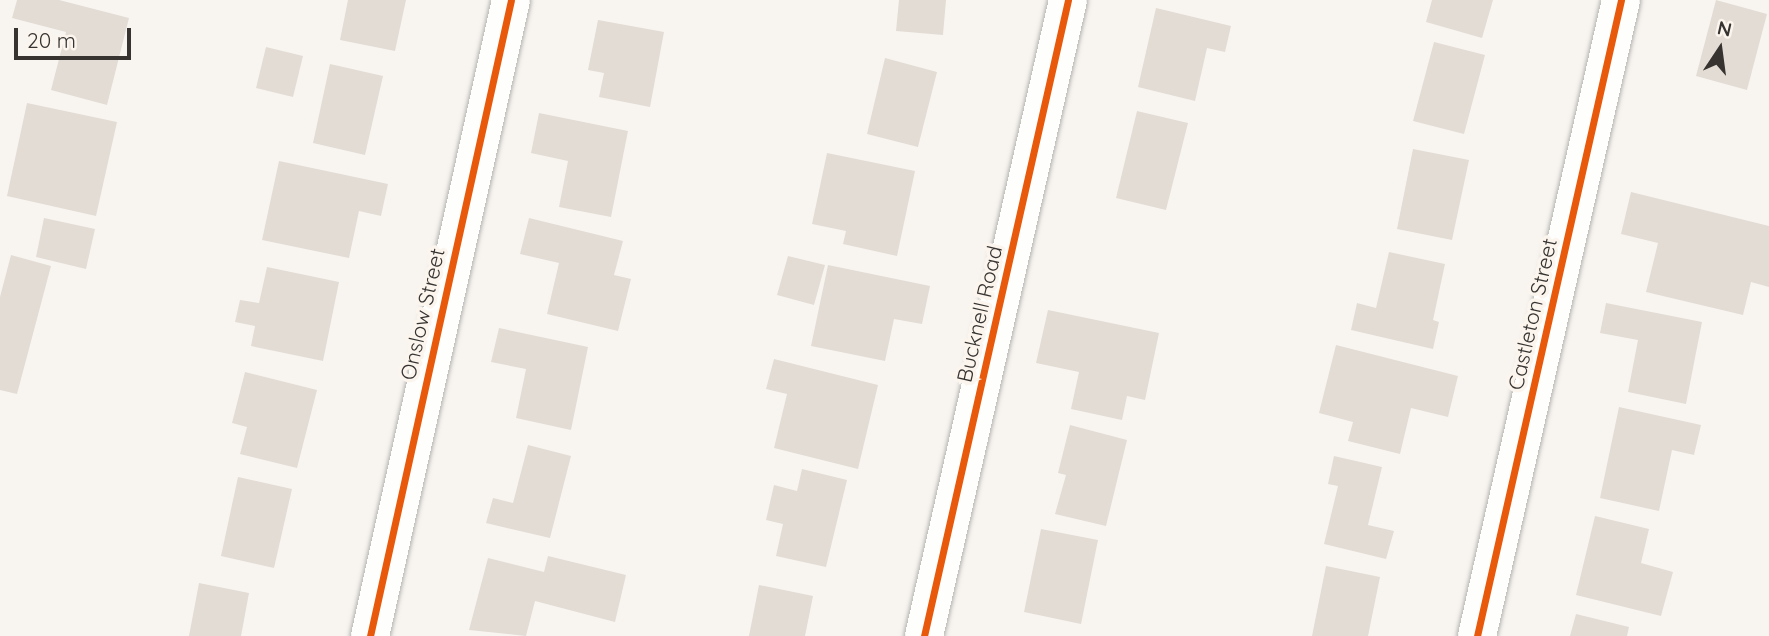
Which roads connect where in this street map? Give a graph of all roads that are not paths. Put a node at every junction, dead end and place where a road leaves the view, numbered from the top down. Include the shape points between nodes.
1 (511, 0) edge
2 (1068, 0) edge
3 (1621, 0) edge
4 (370, 636) edge
5 (924, 636) edge
6 (1477, 636) edge

1 - 4 street, Onslow Street
2 - 5 street, Bucknell Road
3 - 6 street, Castleton Street

